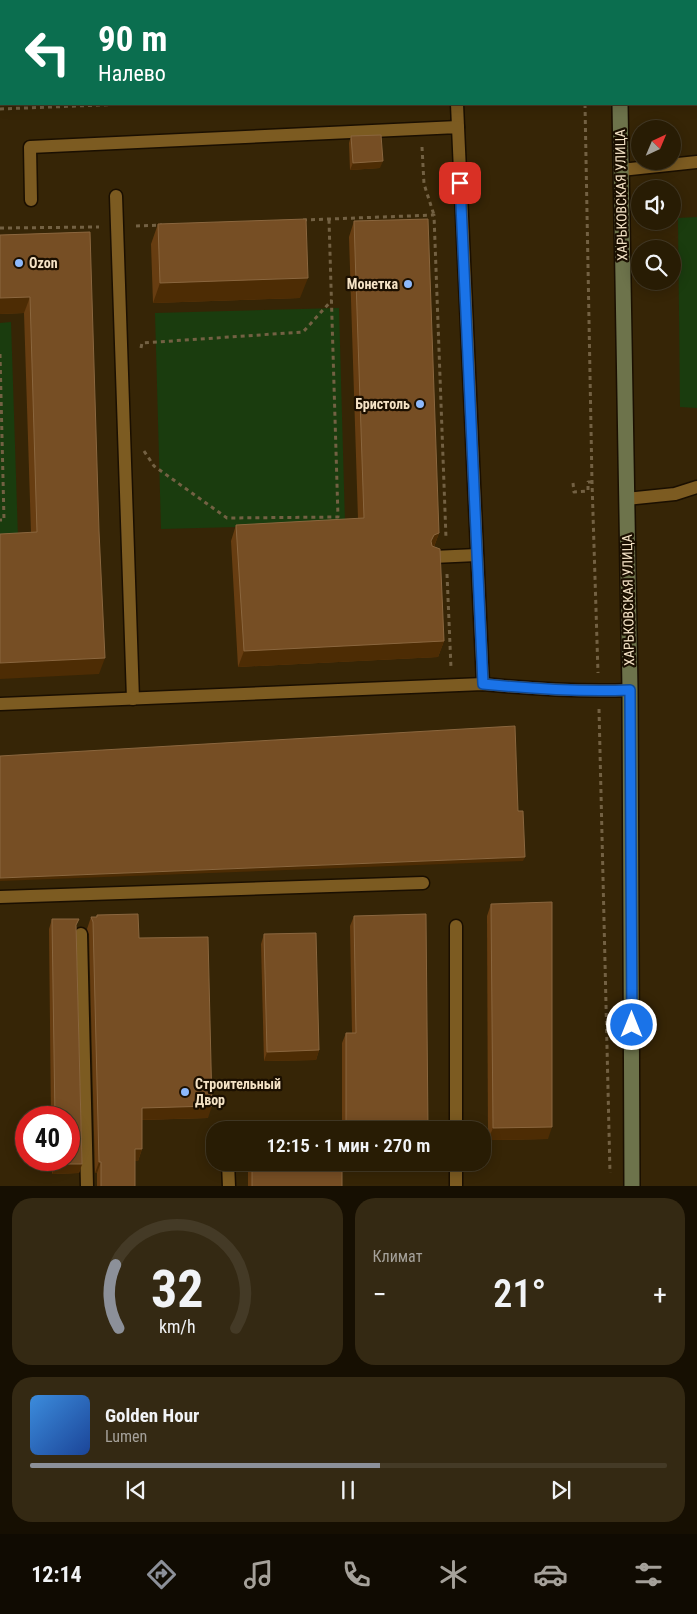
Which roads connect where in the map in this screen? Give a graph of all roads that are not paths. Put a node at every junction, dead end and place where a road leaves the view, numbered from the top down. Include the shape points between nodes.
1 (457, 105) edge
2 (620, 105) edge
3 (458, 127) junction
4 (697, 162) edge
5 (621, 170) junction
6 (116, 196) dead end
7 (31, 200) dead end
8 (697, 487) edge
9 (626, 499) junction
10 (477, 555) junction
11 (434, 557) edge
12 (483, 684) junction
13 (630, 690) junction
14 (133, 700) junction
15 (0, 704) edge
16 (423, 883) dead end
17 (0, 897) edge
18 (456, 926) dead end
19 (81, 934) edge
20 (456, 1121) edge
21 (228, 1171) edge
22 (456, 1171) edge
23 (87, 1186) edge
24 (229, 1186) edge
25 (456, 1186) edge
26 (632, 1186) edge

1 - 3 lane
2 - 5 street, ХАРЬКОВСКАЯ УЛИЦА
3 - 7 lane via 30,148
3 - 10 lane
4 - 5 lane
5 - 9 street, ХАРЬКОВСКАЯ УЛИЦА
6 - 14 lane
8 - 9 lane via 674,494
9 - 13 street, ХАРЬКОВСКАЯ УЛИЦА
10 - 11 lane
10 - 12 lane
12 - 13 lane via 547,690
12 - 14 lane
13 - 26 street, ХАРЬКОВСКАЯ УЛИЦА
14 - 15 lane
16 - 17 lane
18 - 20 lane
19 - 23 lane
21 - 24 lane
22 - 25 lane

